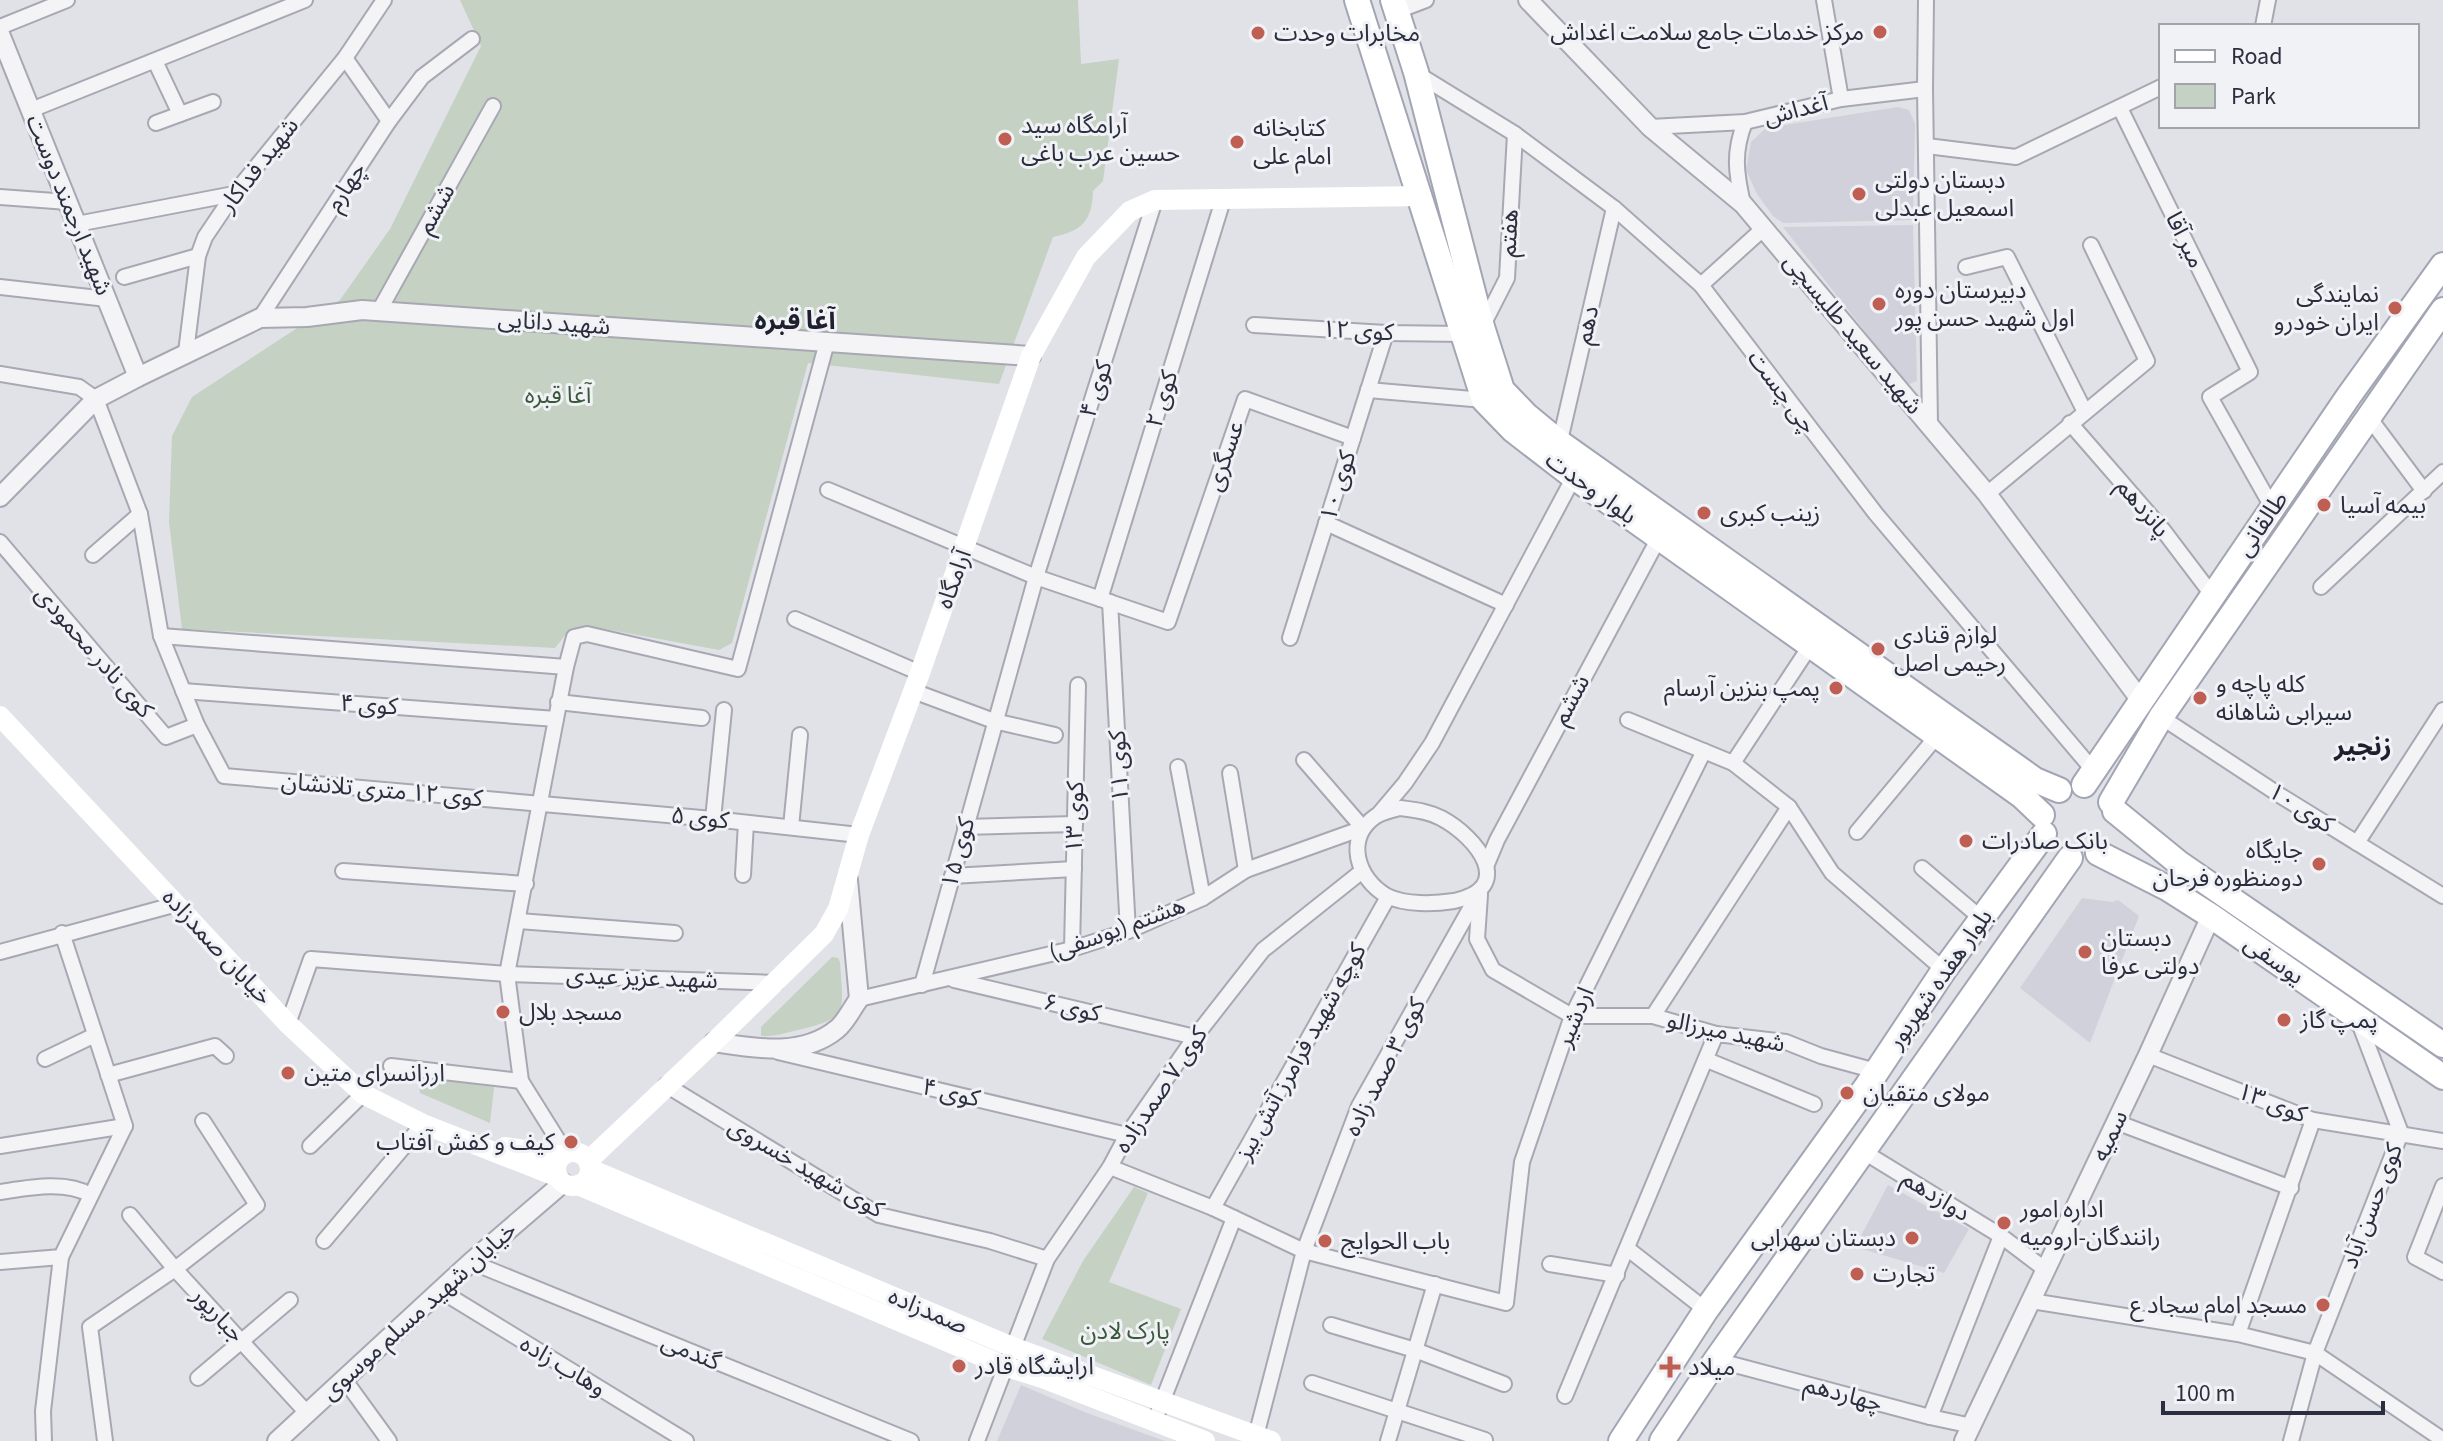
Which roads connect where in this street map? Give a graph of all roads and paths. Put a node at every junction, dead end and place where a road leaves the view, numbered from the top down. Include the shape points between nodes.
1 (67, 0) edge
2 (305, 0) edge
3 (384, 0) edge
4 (1357, 0) edge
5 (1426, 0) edge
6 (1528, 0) edge
7 (1824, 0) edge
8 (1926, 0) edge
9 (2268, 0) edge
10 (1395, 6) edge
11 (2263, 24) edge
12 (0, 27) edge
13 (0, 34) edge
14 (472, 39) dead end
15 (4, 54) edge
16 (345, 58) junction
17 (155, 61) junction
18 (1416, 72) junction
19 (2159, 88) edge
20 (1925, 89) junction
21 (1841, 99) junction
22 (213, 102) dead end
23 (493, 106) dead end
24 (2120, 108) junction
25 (31, 110) junction
26 (180, 114) junction
27 (389, 121) junction
28 (1745, 122) junction
29 (156, 123) dead end
30 (1650, 127) junction
31 (1515, 134) junction
32 (1927, 146) junction
33 (234, 194) junction
34 (1421, 196) junction
35 (0, 197) edge
36 (1155, 200) junction
37 (1223, 200) junction
38 (68, 202) junction
39 (1743, 204) junction
40 (1614, 208) junction
41 (77, 224) junction
42 (1764, 228) junction
43 (2091, 245) dead end
44 (198, 256) junction
45 (2443, 265) edge
46 (1966, 267) dead end
47 (124, 277) dead end
48 (1701, 285) junction
49 (0, 287) edge
50 (107, 299) junction
51 (2443, 310) edge
52 (379, 311) junction
53 (260, 318) junction
54 (1254, 325) dead end
55 (1473, 331) junction
56 (1386, 333) junction
57 (827, 342) junction
58 (186, 352) junction
59 (1031, 356) junction
60 (0, 374) edge
61 (138, 377) junction
62 (1368, 390) junction
63 (96, 399) junction
64 (1484, 400) junction
65 (2084, 410) junction
66 (2368, 416) junction
67 (2070, 423) junction
68 (1930, 424) junction
69 (1353, 438) junction
70 (1556, 451) junction
71 (1579, 468) junction
72 (2443, 472) edge
73 (828, 490) dead end
74 (2424, 491) junction
75 (1987, 494) junction
76 (0, 497) edge
77 (2272, 507) junction
78 (140, 514) junction
79 (1326, 523) junction
80 (1664, 529) junction
81 (0, 542) edge
82 (965, 547) junction
83 (93, 555) dead end
84 (1036, 577) junction
85 (2321, 587) dead end
86 (2213, 596) junction
87 (1105, 600) junction
88 (1506, 605) junction
89 (795, 619) dead end
90 (161, 636) junction
91 (1290, 638) dead end
92 (1816, 638) junction
93 (566, 667) junction
94 (916, 682) junction
95 (1078, 685) dead end
96 (183, 691) junction
97 (558, 702) junction
98 (2151, 709) junction
99 (724, 710) dead end
100 (2443, 710) edge
101 (0, 716) edge
102 (702, 718) dead end
103 (556, 719) junction
104 (1628, 720) dead end
105 (994, 721) junction
106 (197, 725) junction
107 (800, 735) dead end
108 (1055, 735) dead end
109 (1937, 736) junction
110 (1704, 751) junction
111 (1304, 760) dead end
112 (1733, 763) junction
113 (1178, 767) dead end
114 (1230, 773) dead end
115 (2089, 778) junction
116 (2059, 790) junction
117 (541, 803) junction
118 (2113, 806) junction
119 (1789, 807) junction
120 (1378, 815) junction
121 (713, 819) junction
122 (746, 823) junction
123 (1075, 824) junction
124 (2043, 825) junction
125 (791, 827) junction
126 (965, 827) junction
127 (1363, 828) junction
128 (1857, 832) dead end
129 (859, 835) junction
130 (2357, 843) junction
131 (2098, 853) junction
132 (2070, 858) junction
133 (1487, 864) junction
134 (2180, 864) junction
135 (1922, 868) dead end
136 (1074, 869) junction
137 (1246, 870) junction
138 (343, 871) dead end
139 (1361, 872) junction
140 (743, 875) dead end
141 (952, 876) junction
142 (848, 880) junction
143 (526, 884) junction
144 (2167, 888) junction
145 (1480, 891) junction
146 (2443, 896) edge
147 (1388, 897) junction
148 (1203, 898) junction
149 (177, 904) junction
150 (2211, 916) junction
151 (1982, 919) junction
152 (519, 921) junction
153 (1128, 931) junction
154 (62, 933) junction
155 (675, 933) dead end
156 (1072, 949) junction
157 (0, 951) edge
158 (1944, 970) junction
159 (507, 974) junction
160 (950, 979) junction
161 (776, 983) junction
162 (922, 985) junction
163 (859, 999) junction
164 (1572, 1016) junction
165 (1653, 1016) junction
166 (2358, 1019) junction
167 (288, 1024) junction
168 (1716, 1034) junction
169 (95, 1035) junction
170 (1195, 1037) junction
171 (714, 1042) junction
172 (2443, 1045) edge
173 (774, 1051) junction
174 (2148, 1055) junction
175 (226, 1056) dead end
176 (45, 1059) dead end
177 (1707, 1060) junction
178 (391, 1066) dead end
179 (108, 1075) junction
180 (2443, 1077) edge
181 (1872, 1078) junction
182 (521, 1081) junction
183 (666, 1085) junction
184 (363, 1094) junction
185 (1814, 1104) dead end
186 (1896, 1105) junction
187 (2313, 1120) junction
188 (203, 1121) dead end
189 (2116, 1122) junction
190 (423, 1124) junction
191 (125, 1126) junction
192 (2401, 1133) junction
193 (1127, 1135) junction
194 (461, 1140) joint
195 (2443, 1141) edge
196 (0, 1146) edge
197 (310, 1146) dead end
198 (1864, 1152) junction
199 (1110, 1167) junction
200 (572, 1169) junction
201 (2443, 1186) edge
202 (2291, 1188) junction
203 (0, 1192) edge
204 (90, 1195) junction
205 (1213, 1208) junction
206 (130, 1215) dead end
207 (1234, 1218) junction
208 (2001, 1236) junction
209 (324, 1241) dead end
210 (1628, 1249) junction
211 (1304, 1251) junction
212 (61, 1257) junction
213 (1047, 1259) junction
214 (0, 1262) edge
215 (471, 1262) junction
216 (1550, 1264) dead end
217 (175, 1269) junction
218 (2046, 1270) junction
219 (2443, 1272) edge
220 (1617, 1275) junction
221 (1435, 1284) junction
222 (441, 1291) junction
223 (290, 1300) dead end
224 (2031, 1301) junction
225 (1706, 1310) junction
226 (1331, 1325) dead end
227 (2238, 1334) junction
228 (241, 1340) junction
229 (1415, 1350) junction
230 (2315, 1353) junction
231 (1011, 1357) junction
232 (1716, 1360) junction
233 (198, 1378) dead end
234 (344, 1379) junction
235 (1312, 1383) dead end
236 (1504, 1384) dead end
237 (1565, 1396) dead end
238 (1162, 1401) junction
239 (1397, 1410) junction
240 (307, 1413) junction
241 (1930, 1417) junction
242 (1155, 1421) junction
243 (1968, 1433) edge
244 (1260, 1439) edge
245 (1485, 1440) edge
246 (2443, 1440) edge
247 (44, 1441) edge
248 (105, 1441) edge
249 (277, 1441) edge
250 (389, 1441) edge
251 (686, 1441) edge
252 (911, 1441) edge
253 (977, 1441) edge
254 (1205, 1441) edge
255 (1388, 1441) edge
256 (1621, 1441) edge
257 (1662, 1441) edge
258 (2291, 1441) edge

1 - 12 street
2 - 17 street
3 - 16 street, شهید فداکار
4 - 34 main road, بلوار وحدت
5 - 10 street
6 - 30 street, شهید سعید طلیسچی
7 - 21 street, آغداش
8 - 20 street
9 - 11 street
10 - 18 main road, بلوار وحدت
13 - 15 street, شهید ارجمند دوست
14 - 27 street, چهارم via 422,77
15 - 25 street, شهید ارجمند دوست
16 - 27 street
16 - 33 street, شهید فداکار
17 - 25 street
17 - 26 street
18 - 31 street, چی چست
18 - 55 main road, بلوار وحدت
19 - 24 street
20 - 21 street
20 - 32 street
21 - 28 street, آغداش
22 - 26 street
23 - 52 street, ششم
24 - 32 street via 2016,157
24 - 77 street, میر آقا via 2250,372 2210,397
25 - 38 street, شهید ارجمند دوست
26 - 29 street
27 - 53 street, چهارم
28 - 30 street, آغداش
28 - 39 street via 1736,165
30 - 39 street, شهید سعید طلیسچی
31 - 40 street, چی چست
31 - 55 street, هفتم via 1507,278
32 - 68 street
33 - 41 street
33 - 44 street, شهید فداکار
34 - 37 main road
34 - 55 main road, بلوار وحدت
35 - 38 street
36 - 37 main road
36 - 59 main road, آرامگاه via 1130,211 1086,257
36 - 84 street, کوی ۴
37 - 87 street, کوی ۲
38 - 41 street, شهید ارجمند دوست
39 - 42 street, شهید سعید طلیسچی
40 - 48 street, چی چست
40 - 70 street, دهم
41 - 50 street, شهید ارجمند دوست
42 - 48 street
42 - 68 street, شهید سعید طلیسچی
43 - 65 street via 2147,361
44 - 47 street
44 - 58 street, شهید فداکار
45 - 77 main road, طالقانی
46 - 65 street via 2007,257
48 - 115 street, چی چست via 1876,514
49 - 50 street
50 - 61 street, شهید ارجمند دوست
51 - 66 main road, طالقانی
52 - 53 street, شهید دانایی
52 - 57 street, شهید دانایی
53 - 58 street, شهید دانایی
54 - 56 street, کوی ۱۲
55 - 56 street, کوی ۱۲
55 - 64 main road, بلوار وحدت
55 - 70 main road, بلوار وحدت via 1502,390
56 - 62 street, کوی ۱۰
57 - 59 street, شهید دانایی
57 - 93 street via 738,669 587,634 574,637
58 - 61 street, شهید دانایی
59 - 82 main road, آرامگاه
60 - 63 street via 79,387
61 - 63 street, شهید دانایی
62 - 64 street
62 - 69 street, کوی ۱۰
63 - 76 street, شهید دانایی
63 - 78 street
64 - 70 main road, بلوار وحدت via 1513,430
65 - 67 street
66 - 74 street
66 - 98 main road, طالقانی
67 - 75 street
67 - 86 street, پانزدهم
68 - 75 street, شهید سعید طلیسچی
69 - 79 street, کوی ۱۰
69 - 87 street, عسگری via 1245,399 1168,622
70 - 71 main road, بلوار وحدت
71 - 80 main road, بلوار وحدت
71 - 88 street
72 - 74 street
73 - 82 street
74 - 85 street
75 - 98 street, شهید سعید طلیسچی
77 - 86 main road, طالقانی
78 - 83 street
78 - 90 street
79 - 88 street
79 - 91 street, کوی ۱۰
80 - 92 main road, بلوار وحدت
80 - 133 street, ششم
81 - 106 street, کوی نادر محمودی via 166,737
82 - 84 street
82 - 94 main road, آرامگاه
84 - 87 street
84 - 105 street, کوی ۴
86 - 98 main road, طالقانی
87 - 153 street, کوی ۱۱
88 - 120 street via 1417,768
89 - 94 street
90 - 93 street
90 - 96 street
92 - 109 main road, بلوار وحدت
92 - 112 street
92 - 116 main road, بلوار وحدت via 2035,780
93 - 97 street
94 - 105 street
94 - 129 main road, آرامگاه
95 - 123 street, کوی ۱۳
96 - 103 street, کوی ۴
96 - 106 street
97 - 102 street
97 - 103 street
98 - 115 main road, طالقانی
98 - 118 main road, طالقانی
98 - 130 street, کوی ۱۰
99 - 121 street
100 - 130 street
101 - 149 main road, خیابان صمدزاده
103 - 117 street
104 - 110 street
105 - 108 street
105 - 126 street, کوی ۱۵
106 - 117 street, کوی ۱۲ متری تلانشان via 224,776
107 - 125 street
109 - 124 main road, بلوار وحدت via 2022,796
109 - 128 street
110 - 112 street
110 - 164 street, اردشیر
111 - 127 street
112 - 119 street
113 - 148 street
114 - 137 street
115 - 116 main road
115 - 118 main road
116 - 124 main road via 2048,802
117 - 121 street, کوی ۵
117 - 143 street
118 - 131 main road via 2112,840
118 - 134 main road, یوسفی
119 - 158 street via 1832,873
119 - 165 street
120 - 127 street
120 - 133 street via 1400,808 1442,818 1462,832
121 - 122 street, کوی ۵
122 - 125 street, کوی ۵
122 - 140 street
123 - 126 street
123 - 136 street, کوی ۱۳
124 - 132 main road via 2059,853
124 - 151 main road, بلوار هفده شهریور
125 - 129 street, کوی ۵
126 - 141 street, کوی ۱۵
127 - 137 street, هشتم (یوسفی)
127 - 139 street via 1357,847
129 - 142 main road, آرامگاه
130 - 146 street, کوی ۱۰
131 - 132 main road
131 - 144 main road, یوسفی
132 - 186 main road, بلوار هفده شهریور
133 - 145 street via 1487,880
134 - 144 main road
134 - 172 main road, یوسفی
135 - 151 street
136 - 141 street
136 - 156 street, کوی ۱۳
137 - 148 street, هشتم (یوسفی)
138 - 143 street
139 - 147 street
139 - 170 street, کوی ۷ صمدزاده via 1263,950
141 - 162 street, کوی ۱۵
142 - 161 main road, آرامگاه via 824,934
142 - 163 street
143 - 152 street
144 - 150 main road, یوسفی
145 - 147 street via 1433,903
145 - 164 street via 1477,939 1493,970
145 - 211 street, کوی ۳ صمد زاده via 1359,1106
147 - 205 street, کوچه شهید فرامرز آتش بیز
148 - 153 street, هشتم (یوسفی)
149 - 154 street
149 - 167 main road, خیابان صمدزاده
150 - 166 main road, یوسفی
150 - 174 street, سمیه
151 - 158 main road, بلوار هفده شهریور
152 - 155 street
152 - 159 street
153 - 156 street, هشتم (یوسفی)
154 - 157 street
154 - 169 street
156 - 160 street, هشتم (یوسفی)
158 - 181 main road, بلوار هفده شهریور
159 - 161 street, شهید عزیز عیدی
159 - 167 street, شهید عزیز عیدی via 311,959
159 - 182 street
160 - 162 street, هشتم (یوسفی)
160 - 170 street, کوی ۶
161 - 171 main road, آرامگاه
162 - 163 street, هشتم (یوسفی)
163 - 173 street via 838,1029 817,1041
164 - 165 street, شهید میرزالو
164 - 221 street, اردشیر via 1522,1162 1506,1303
165 - 168 street, شهید میرزالو
166 - 180 main road, یوسفی
166 - 192 street, کوی حسن آباد
167 - 184 main road, خیابان صمدزاده
168 - 177 street
168 - 181 street, شهید میرزالو via 1786,1042
169 - 176 street
169 - 179 street
170 - 193 street, کوی ۷ صمدزاده
171 - 173 street
171 - 183 main road, آرامگاه
173 - 193 street, کوی ۴
174 - 187 street, کوی ۱۳
174 - 189 street, سمیه
175 - 179 street via 215,1046
177 - 185 street
177 - 210 street
178 - 182 street
179 - 191 street
181 - 186 main road
181 - 225 main road, بلوار هفده شهریور
182 - 200 street
183 - 200 main road, آرامگاه
183 - 213 street, کوی شهید خسروی via 879,1215
184 - 190 main road, خیابان صمدزاده
184 - 197 street
186 - 198 main road, بلوار هفده شهریور
187 - 192 street, کوی ۱۳
187 - 202 street
188 - 217 street via 257,1205
189 - 202 street
189 - 218 street, سمیه
190 - 194 main road, خیابان صمدزاده
190 - 209 street
191 - 196 street
191 - 204 street
192 - 195 street, کوی ۱۳
192 - 230 street, کوی حسن آباد
193 - 199 street, کوی ۷ صمدزاده
194 - 200 main road, صمدزاده
198 - 208 street, دوازدهم
198 - 232 main road, بلوار هفده شهریور
199 - 205 street
199 - 213 street, کوی ۷ صمدزاده
200 - 215 street, خیابان شهید مسلم موسوی
200 - 231 main road, صمدزاده
201 - 219 street via 2415,1257
202 - 227 street
203 - 204 street via 79,1188
204 - 212 street
205 - 207 street
206 - 217 street, جبارپور
207 - 211 street
207 - 238 street
208 - 218 street, دوازدهم
208 - 241 street
210 - 220 street
210 - 225 street
211 - 221 street
211 - 244 street, کوی ۳ صمد زاده
212 - 214 street
212 - 247 street
213 - 231 street, کوی ۷ صمدزاده
215 - 222 street, خیابان شهید مسلم موسوی
215 - 252 street, گندمی
216 - 220 street
217 - 228 street, جبارپور
217 - 248 street via 90,1327
218 - 224 street, سمیه
220 - 237 street
221 - 229 street
222 - 234 street, خیابان شهید مسلم موسوی
222 - 251 street, وهاب زاده
223 - 228 street
224 - 227 street
224 - 243 street, سمیه
225 - 256 main road, بلوار هفده شهریور
226 - 229 street
227 - 230 street
228 - 233 street
228 - 240 street, جبارپور
229 - 236 street
229 - 239 street
230 - 246 street
230 - 258 street, کوی حسن آباد
231 - 238 main road, صمدزاده
231 - 242 main road, صمدزاده
231 - 253 street
232 - 241 street, چهاردهم
232 - 257 main road, بلوار هفده شهریور
234 - 240 street, خیابان شهید مسلم موسوی
234 - 250 street
235 - 239 street
238 - 242 street
238 - 244 main road, صمدزاده
239 - 245 street
239 - 255 street
240 - 249 street, خیابان شهید مسلم موسوی
241 - 243 street, چهاردهم
242 - 254 main road, صمدزاده

